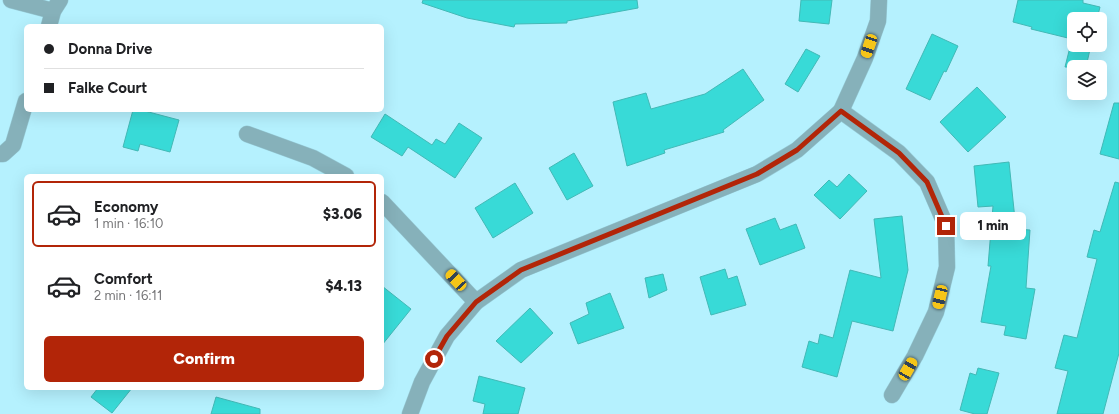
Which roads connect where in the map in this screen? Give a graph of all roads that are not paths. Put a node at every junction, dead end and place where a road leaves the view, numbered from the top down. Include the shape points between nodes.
1 (11, 0) edge
2 (879, 0) edge
3 (54, 12) edge
4 (24, 108) edge
5 (841, 111) junction
6 (247, 134) dead end
7 (0, 154) edge
8 (342, 174) edge
9 (384, 204) edge
10 (476, 302) junction
11 (892, 395) dead end
12 (410, 414) edge

1 - 3 street
2 - 5 street via 878,21 865,58
4 - 7 street via 13,145
5 - 10 street via 797,150 757,174 521,270
5 - 11 street via 899,153 927,182 946,226 947,267 936,312 915,356
6 - 8 street via 313,158
9 - 10 street
10 - 12 street via 447,336 422,382

